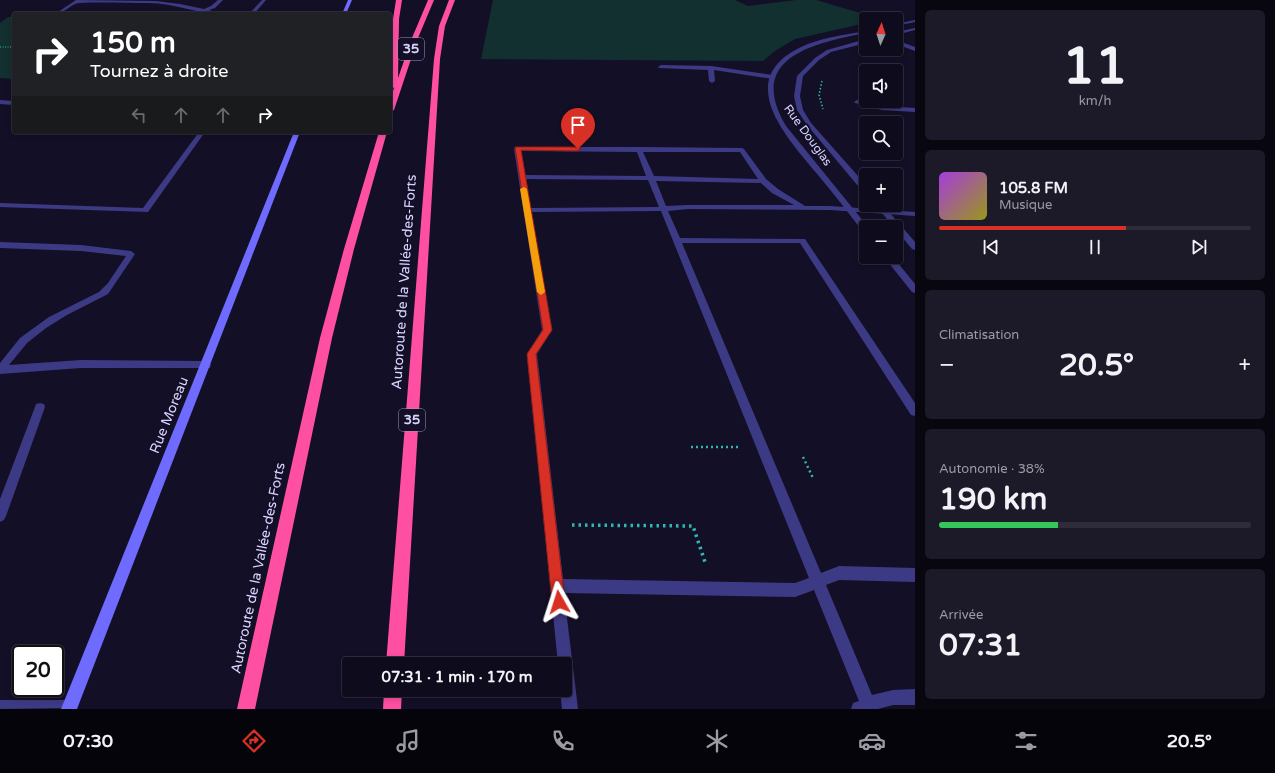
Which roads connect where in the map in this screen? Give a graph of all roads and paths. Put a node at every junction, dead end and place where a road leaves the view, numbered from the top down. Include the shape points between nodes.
1 (221, 0) edge
2 (264, 0) edge
3 (350, 0) edge
4 (399, 0) edge
5 (431, 0) edge
6 (452, 0) edge
7 (77, 1) edge
8 (204, 11) junction
9 (60, 12) edge
10 (209, 12) edge
11 (253, 12) edge
12 (345, 12) edge
13 (915, 21) edge
14 (903, 24) edge
15 (915, 29) edge
16 (903, 32) edge
17 (859, 34) edge
18 (859, 43) edge
19 (903, 45) edge
20 (0, 47) edge
21 (12, 47) edge
22 (915, 49) edge
23 (661, 67) dead end
24 (712, 68) junction
25 (773, 77) junction
26 (712, 81) dead end
27 (393, 99) junction
28 (0, 102) edge
29 (857, 102) dead end
30 (12, 103) edge
31 (392, 103) edge
32 (915, 110) edge
33 (201, 134) edge
34 (296, 134) edge
35 (382, 134) edge
36 (640, 149) junction
37 (522, 177) junction
38 (652, 179) junction
39 (763, 181) junction
40 (859, 182) edge
41 (0, 205) edge
42 (664, 208) junction
43 (804, 208) junction
44 (849, 209) junction
45 (527, 210) junction
46 (859, 210) edge
47 (885, 212) joint
48 (915, 214) edge
49 (859, 221) edge
50 (678, 240) junction
51 (0, 245) edge
52 (915, 247) edge
53 (894, 264) edge
54 (915, 290) edge
55 (206, 365) junction
56 (0, 370) edge
57 (40, 407) dead end
58 (915, 412) edge
59 (691, 446) dead end
60 (740, 447) dead end
61 (803, 457) dead end
62 (813, 478) dead end
63 (0, 516) edge
64 (574, 525) dead end
65 (712, 565) dead end
66 (915, 575) edge
67 (817, 582) junction
68 (557, 586) junction
69 (395, 657) edge
70 (393, 697) edge
71 (915, 697) edge
72 (865, 707) edge
73 (0, 708) edge
74 (69, 709) edge
75 (246, 709) edge
76 (392, 709) edge
77 (570, 709) edge

1 - 8 street
2 - 11 street
3 - 12 street
4 - 27 highway
5 - 27 highway, 35
6 - 69 highway, Autoroute de la Vallée-des-Forts / 35 via 442,26 437,59
7 - 8 street via 156,2
7 - 9 street
8 - 10 street
13 - 14 street
15 - 16 street
17 - 25 street via 816,43 797,51 786,59
18 - 40 street, Rue Douglas via 829,51 817,59 800,76 797,96 800,110 809,124
19 - 22 street
20 - 21 path
23 - 24 street
24 - 25 street
24 - 26 street
25 - 44 street, Rue Douglas via 772,101 779,118
27 - 31 highway, 35
28 - 30 street
29 - 32 street via 882,108
33 - 41 street via 145,210
34 - 55 street, Rue Moreau
35 - 75 highway, Autoroute de la Vallée-des-Forts via 326,338
36 - 37 street via 517,148
36 - 38 street
36 - 39 street via 742,150
37 - 38 street
37 - 45 street
38 - 39 street
38 - 42 street
39 - 43 street
42 - 43 street
42 - 45 street
42 - 50 street
43 - 44 street
44 - 46 street
44 - 49 street, Rue Douglas
45 - 68 street via 547,330 532,354
47 - 48 street
47 - 52 street
50 - 58 street via 802,241
50 - 67 street
51 - 56 street via 81,248 131,254 105,293 43,324 28,335
53 - 54 street
55 - 56 street via 81,364
55 - 74 street, Rue Moreau
57 - 63 street
59 - 60 path
61 - 62 path
64 - 65 path via 693,526 705,565
66 - 67 street via 839,573
67 - 68 street via 795,590
67 - 72 street
68 - 77 street
70 - 76 highway
71 - 72 street via 896,696
73 - 74 street

